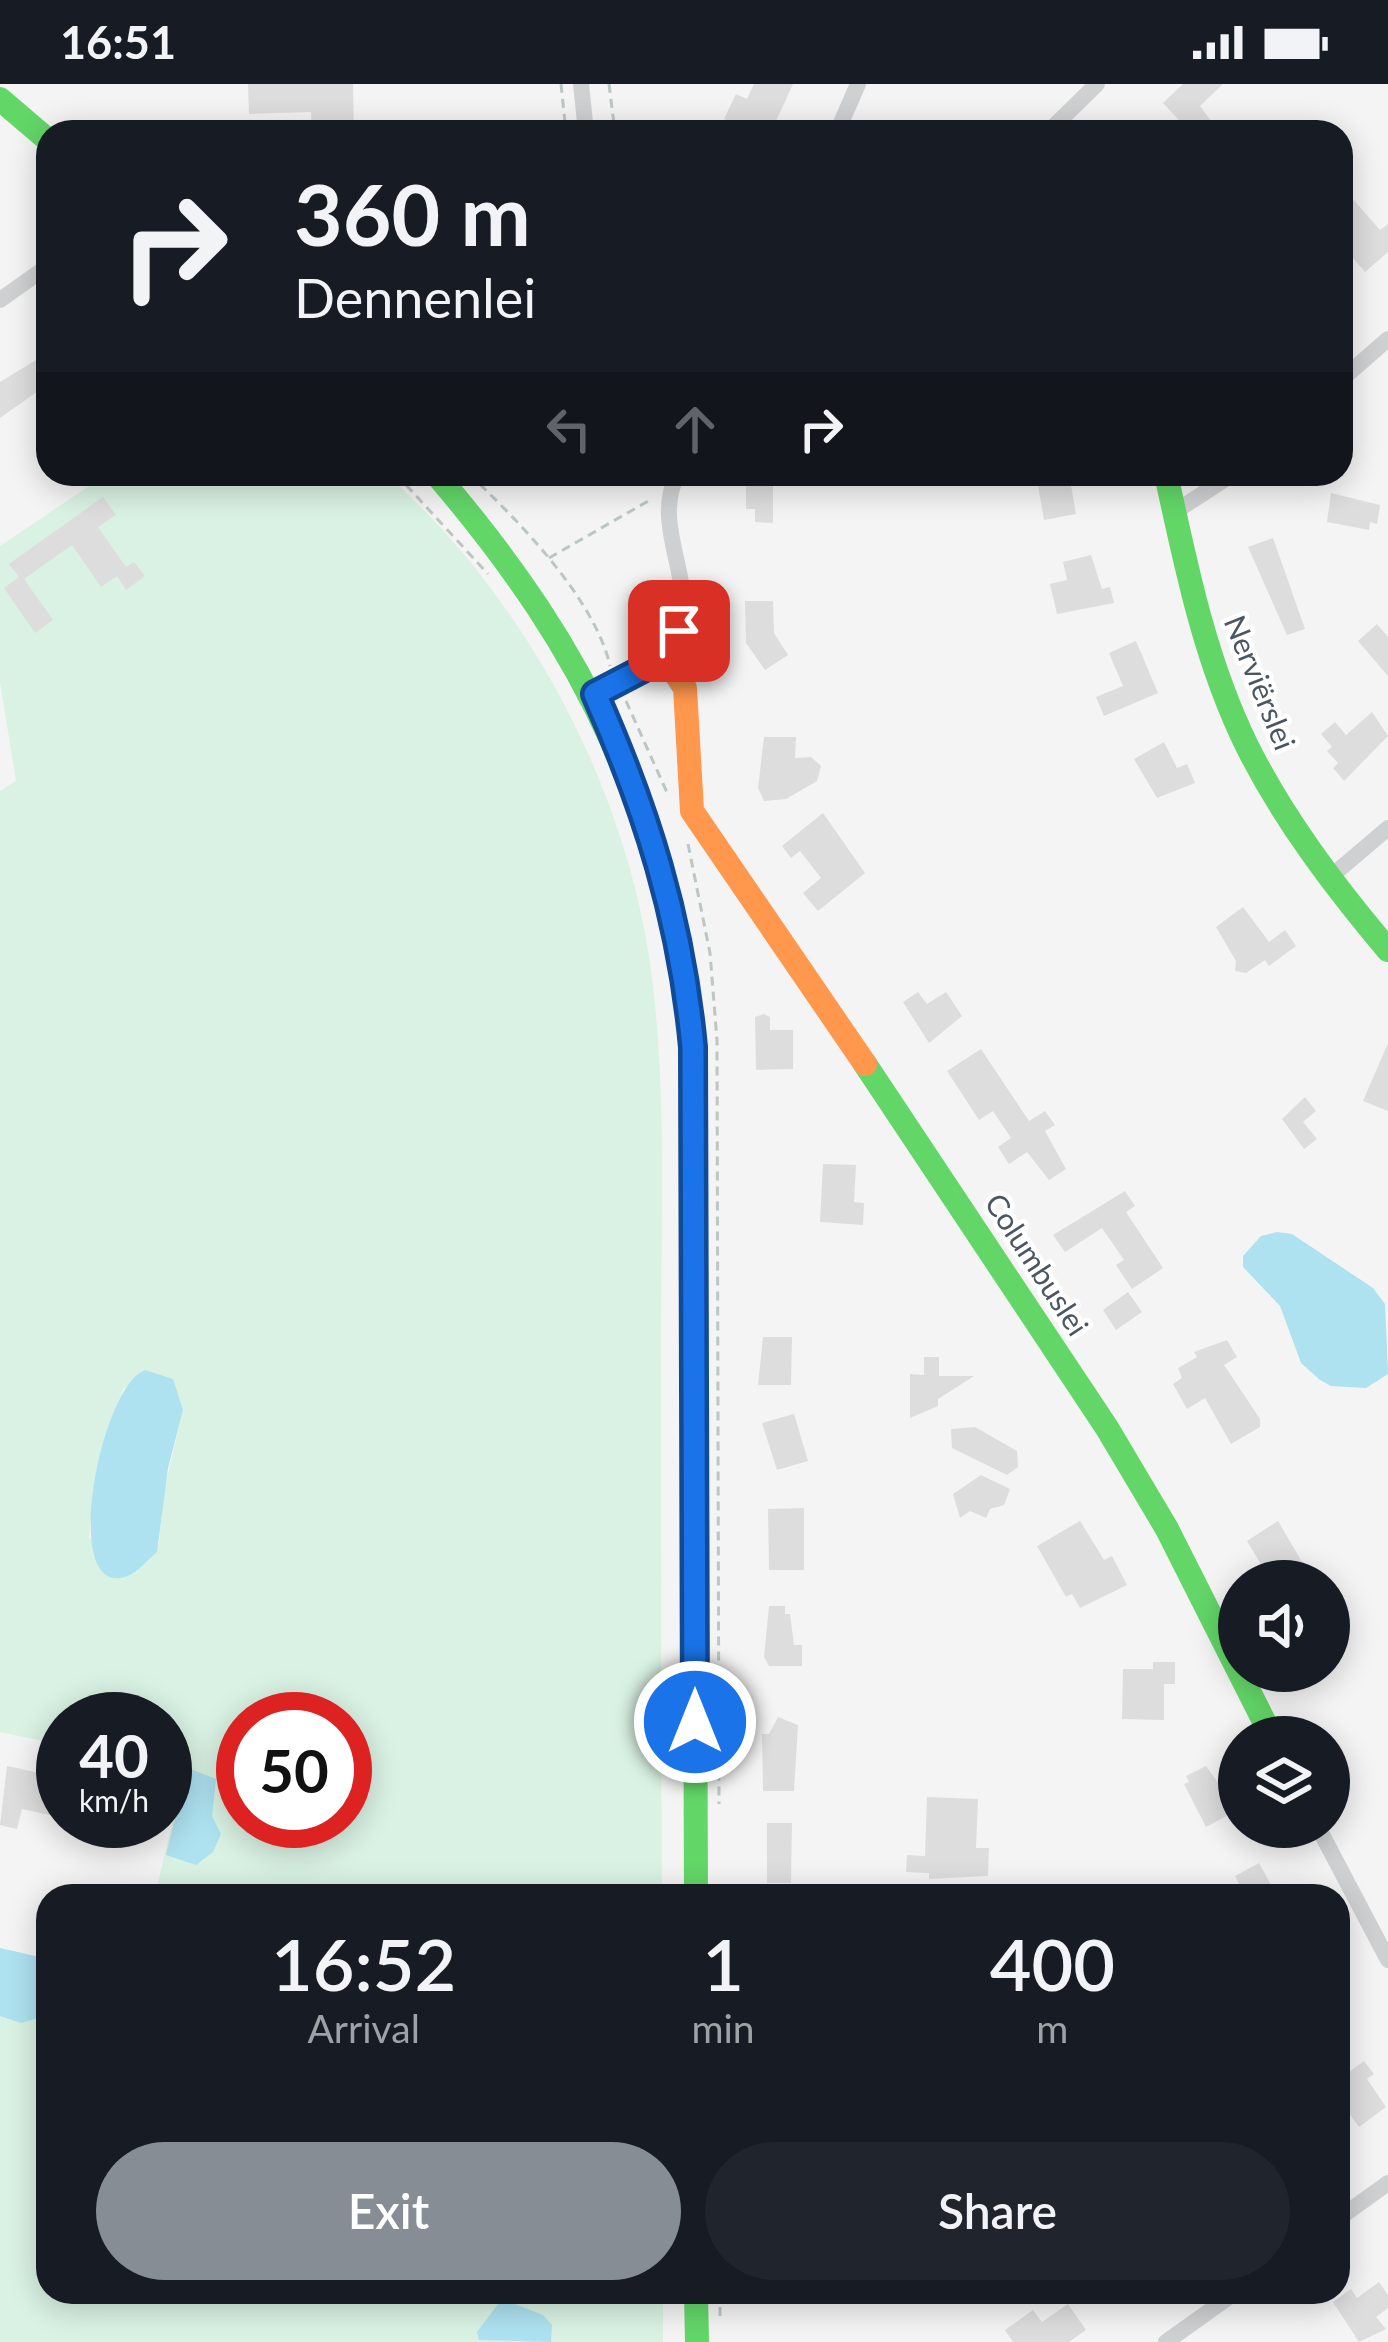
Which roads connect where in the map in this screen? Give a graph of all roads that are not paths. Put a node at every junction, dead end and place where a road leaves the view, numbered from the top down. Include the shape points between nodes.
1 (581, 84) edge
2 (858, 84) edge
3 (1097, 84) edge
4 (0, 99) edge
5 (585, 120) edge
6 (842, 120) edge
7 (1060, 120) edge
8 (36, 130) edge
9 (36, 274) edge
10 (0, 300) edge
11 (1388, 339) edge
12 (1353, 370) edge
13 (446, 486) edge
14 (665, 486) edge
15 (671, 486) edge
16 (1168, 486) edge
17 (1215, 486) edge
18 (668, 492) junction
19 (1173, 513) junction
20 (664, 658) junction
21 (595, 694) junction
22 (1388, 828) edge
23 (1328, 879) junction
24 (1388, 950) edge
25 (1261, 1716) edge
26 (1329, 1848) edge
27 (696, 1884) edge
28 (1348, 1884) edge
29 (1350, 1888) edge
30 (1388, 1960) edge
31 (1388, 2183) edge
32 (1350, 2210) edge
33 (697, 2304) edge
34 (1219, 2304) edge
35 (697, 2342) edge
36 (1166, 2342) edge

1 - 5 street
2 - 6 street
3 - 7 street
4 - 8 street
9 - 10 street
11 - 12 street
13 - 21 street via 521,573
14 - 18 street
15 - 18 street
16 - 19 street, Nerviërslei
17 - 19 street
18 - 20 street via 682,602 679,631
19 - 23 street, Nerviërslei via 1196,610 1247,746
20 - 21 street
20 - 25 street, Columbuslei via 685,688 692,812 1107,1428
21 - 27 street via 636,785 670,895 693,1047
22 - 23 street
23 - 24 street, Nerviërslei
26 - 28 street
29 - 30 street
31 - 32 street
33 - 35 street
34 - 36 street

